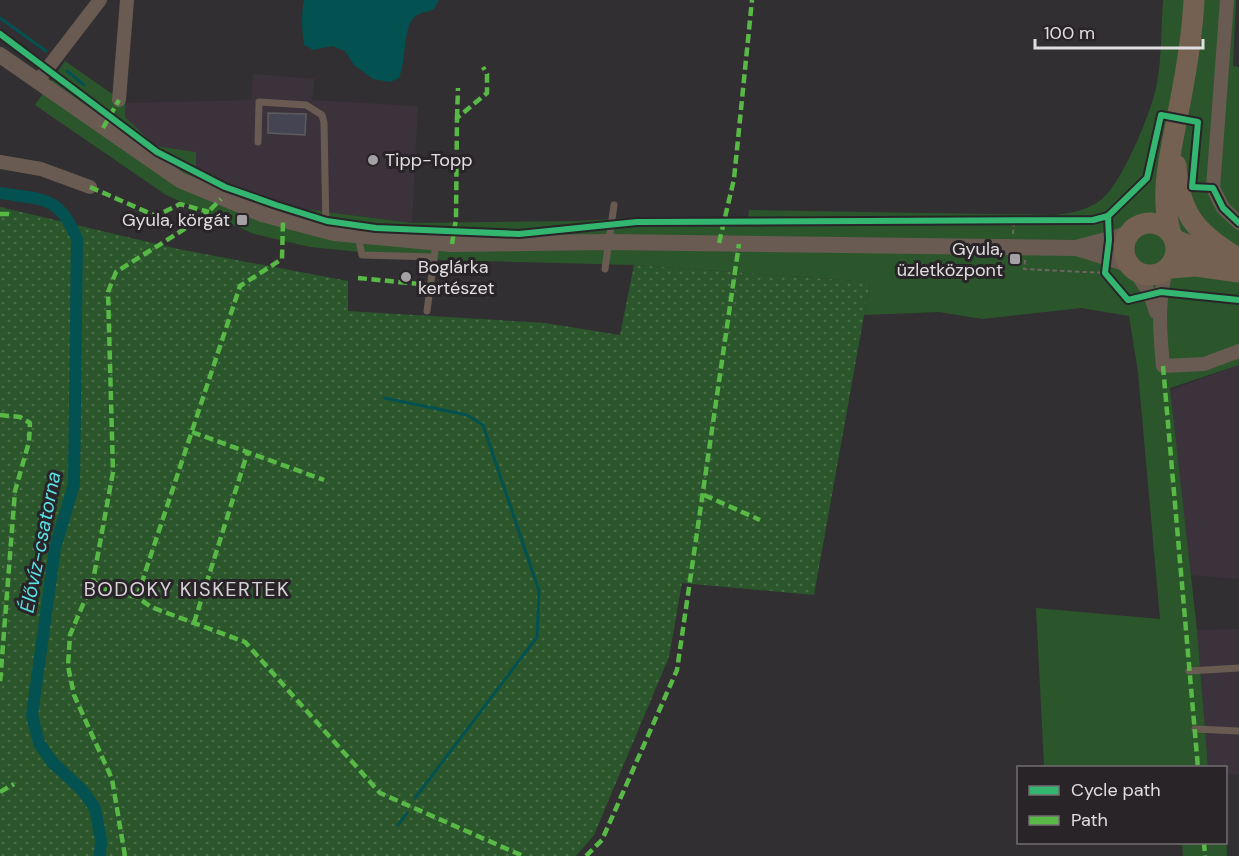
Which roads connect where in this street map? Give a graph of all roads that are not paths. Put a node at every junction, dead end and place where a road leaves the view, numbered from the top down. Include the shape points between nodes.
1 (100, 0) edge
2 (127, 0) edge
3 (1194, 0) edge
4 (1227, 0) edge
5 (0, 55) edge
6 (37, 82) junction
7 (119, 100) dead end
8 (1173, 140) junction
9 (258, 142) dead end
10 (0, 162) edge
11 (1167, 169) junction
12 (90, 187) dead end
13 (614, 205) dead end
14 (1239, 223) edge
15 (1135, 229) junction
16 (326, 232) junction
17 (1172, 236) junction
18 (609, 242) junction
19 (1077, 248) junction
20 (435, 250) junction
21 (1238, 262) edge
22 (1132, 267) junction
23 (606, 268) dead end
24 (1168, 269) junction
25 (427, 311) dead end
26 (1159, 320) junction
27 (1239, 351) edge
28 (1239, 668) edge
29 (1189, 671) dead end
30 (1195, 729) dead end
31 (1239, 731) edge

1 - 6 street
2 - 7 street
3 - 8 main road
4 - 14 street via 1213,189 1223,208
5 - 6 street
6 - 16 street via 180,180 262,214
8 - 11 main road
8 - 21 main road via 1179,190 1188,215 1209,240
9 - 16 lane via 259,102 306,105 322,115
10 - 12 street via 41,169
11 - 15 main road
11 - 17 main road via 1165,213
13 - 18 lane
15 - 17 main road via 1154,223
15 - 19 street
15 - 22 main road via 1124,251
16 - 20 street
17 - 21 main road via 1212,255
17 - 24 main road via 1177,253
18 - 19 street
18 - 20 street
18 - 23 lane
19 - 22 street via 1106,265
20 - 25 lane
21 - 24 main road
22 - 24 main road via 1148,276
22 - 26 street via 1150,294
24 - 26 street
26 - 27 street via 1163,366 1204,364
28 - 29 lane
30 - 31 lane

